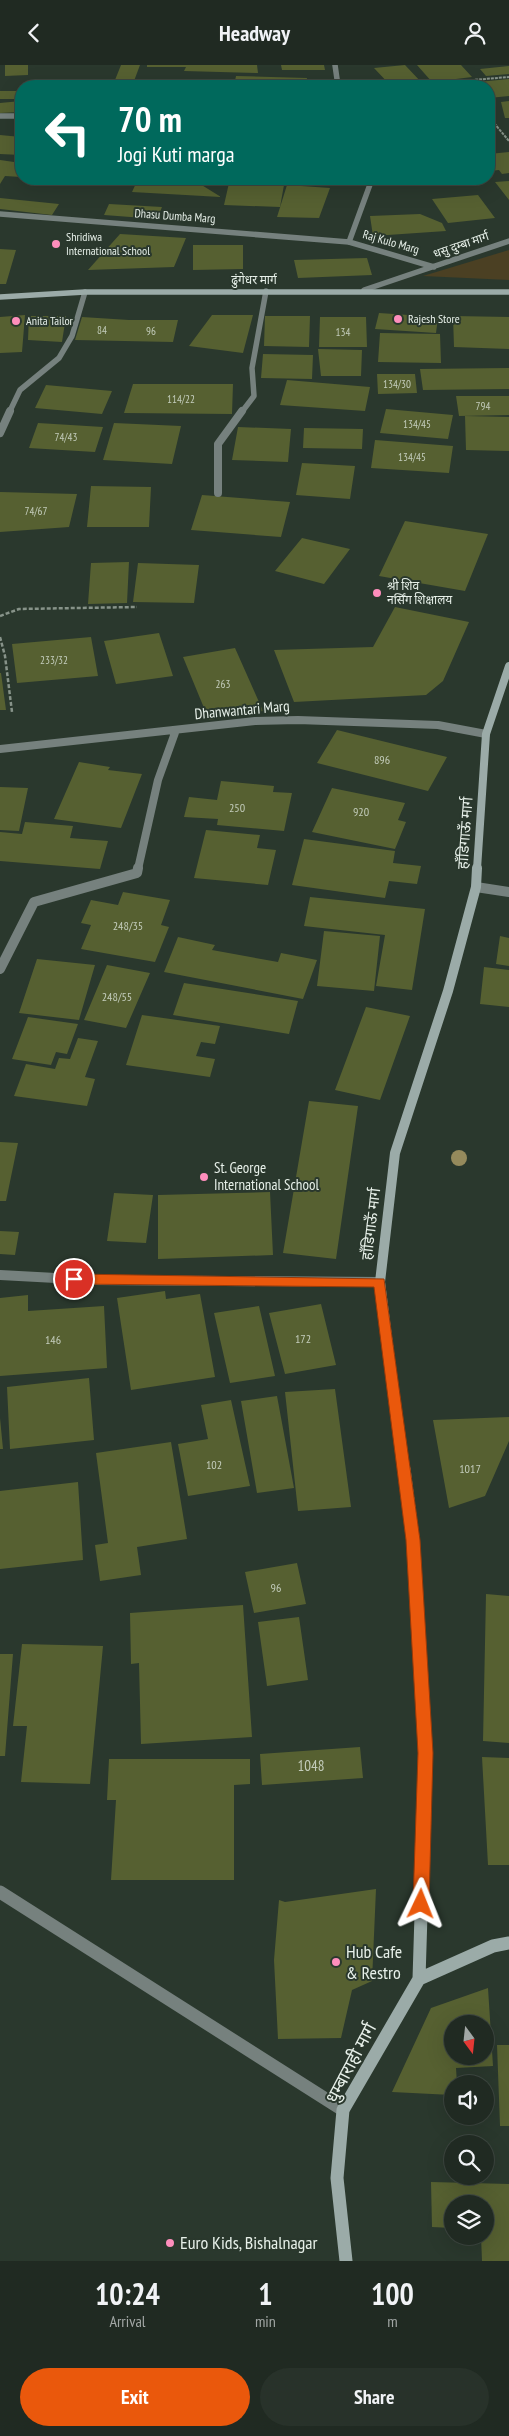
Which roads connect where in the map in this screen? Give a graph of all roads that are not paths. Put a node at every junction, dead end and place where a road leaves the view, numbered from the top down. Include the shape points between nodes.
1 (335, 65) edge
2 (337, 80) edge
3 (0, 116) edge
4 (15, 116) edge
5 (370, 185) edge
6 (0, 214) edge
7 (509, 241) edge
8 (349, 242) junction
9 (434, 267) junction
10 (364, 290) junction
11 (266, 291) junction
12 (85, 292) junction
13 (509, 292) edge
14 (0, 297) edge
15 (0, 433) edge
16 (218, 493) dead end
17 (509, 666) edge
18 (176, 730) junction
19 (486, 734) junction
20 (0, 749) edge
21 (476, 887) junction
22 (509, 892) edge
23 (0, 969) edge
24 (0, 1275) edge
25 (380, 1282) junction
26 (0, 1892) edge
27 (509, 1943) edge
28 (419, 1979) junction
29 (343, 2109) junction
30 (346, 2261) edge

1 - 2 street
3 - 4 street
5 - 8 street, Raj Kulo Marg
6 - 8 street, Dhasu Dumba Marg
7 - 9 street, धसु दुम्बा मार्ग
8 - 9 street, Raj Kulo Marg
9 - 10 street, धसु दुम्बा मार्ग
10 - 11 main road, ढुंगेधर मार्ग
10 - 13 main road, ढुंगेधर मार्ग
11 - 12 main road, ढुंगेधर मार्ग
11 - 16 street via 252,368 254,396 218,444
12 - 14 main road, ढुंगेधर मार्ग
12 - 15 street via 72,336 59,358 20,390
17 - 19 main road, हाँडिगाऊँ मार्ग
18 - 19 street, Dhanwantari Marg via 255,721 298,720 438,725
18 - 20 street, Dhanwantari Marg
18 - 23 street via 158,780 138,873 34,901
19 - 21 main road, हाँडिगाऊँ मार्ग
21 - 22 street
21 - 25 main road, हाँडिगाऊँ मार्ग via 448,991 395,1153
24 - 25 street via 103,1281
25 - 28 main road, हाँडिगाऊँ मार्ग via 413,1540 425,1744
26 - 29 street
27 - 28 main road via 493,1946
28 - 29 main road, धुम्बाराही मार्ग
29 - 30 main road, धुम्बाराही मार्ग via 337,2178

